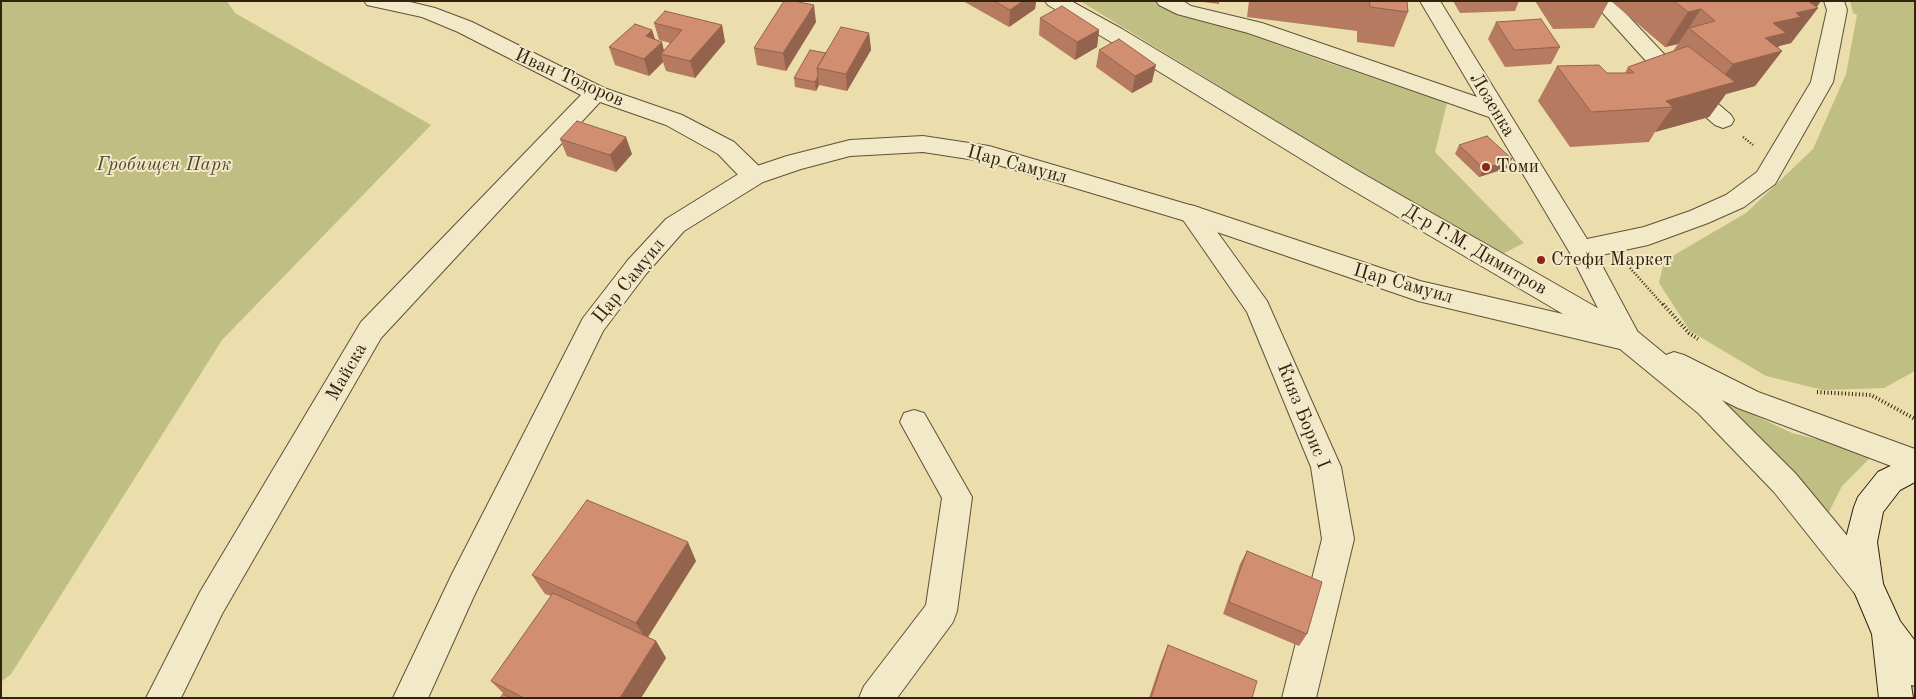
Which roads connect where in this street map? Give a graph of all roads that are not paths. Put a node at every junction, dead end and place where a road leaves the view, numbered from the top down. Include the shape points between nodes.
1 (374, 1) edge
2 (1055, 1) edge
3 (1166, 1) edge
4 (1430, 1) edge
5 (1602, 1) edge
6 (1834, 1) edge
7 (596, 94) junction
8 (1495, 111) junction
9 (1723, 120) road end
10 (754, 176) junction
11 (1191, 214) junction
12 (1580, 250) junction
13 (1628, 340) junction
14 (914, 422) dead end
15 (1915, 462) edge
16 (1915, 467) edge
17 (1867, 584) junction
18 (1888, 632) junction
19 (1915, 670) edge
20 (163, 698) edge
21 (410, 698) edge
22 (876, 698) edge
23 (1299, 698) edge
24 (1896, 698) edge

1 - 7 street, Иван Тодоров via 428,12 465,27
2 - 13 street, Д-р Г.М. Димитров
3 - 8 street via 1184,10 1255,28
4 - 8 street, Лозенка
5 - 9 street via 1672,76
6 - 12 street via 1837,10 1822,82 1766,178 1735,201 1648,236
7 - 10 street, Иван Тодоров via 689,127 726,148
7 - 20 street, Майска via 371,330 211,603
8 - 12 street, Лозенка
10 - 11 street, Цар Самуил via 850,148 923,144 989,154
10 - 21 street, Цар Самуил via 675,225 593,326
11 - 13 street, Цар Самуил via 1418,291
11 - 23 street, Княз Борис I via 1258,308 1326,467 1338,539
12 - 13 street, Лозенка
13 - 15 street, Д-р Г.М. Димитров via 1748,400
13 - 17 street via 1708,405 1785,483
14 - 22 street via 957,497 942,611
16 - 17 street via 1889,480 1869,507 1861,542
17 - 18 street
18 - 19 street
18 - 24 street

